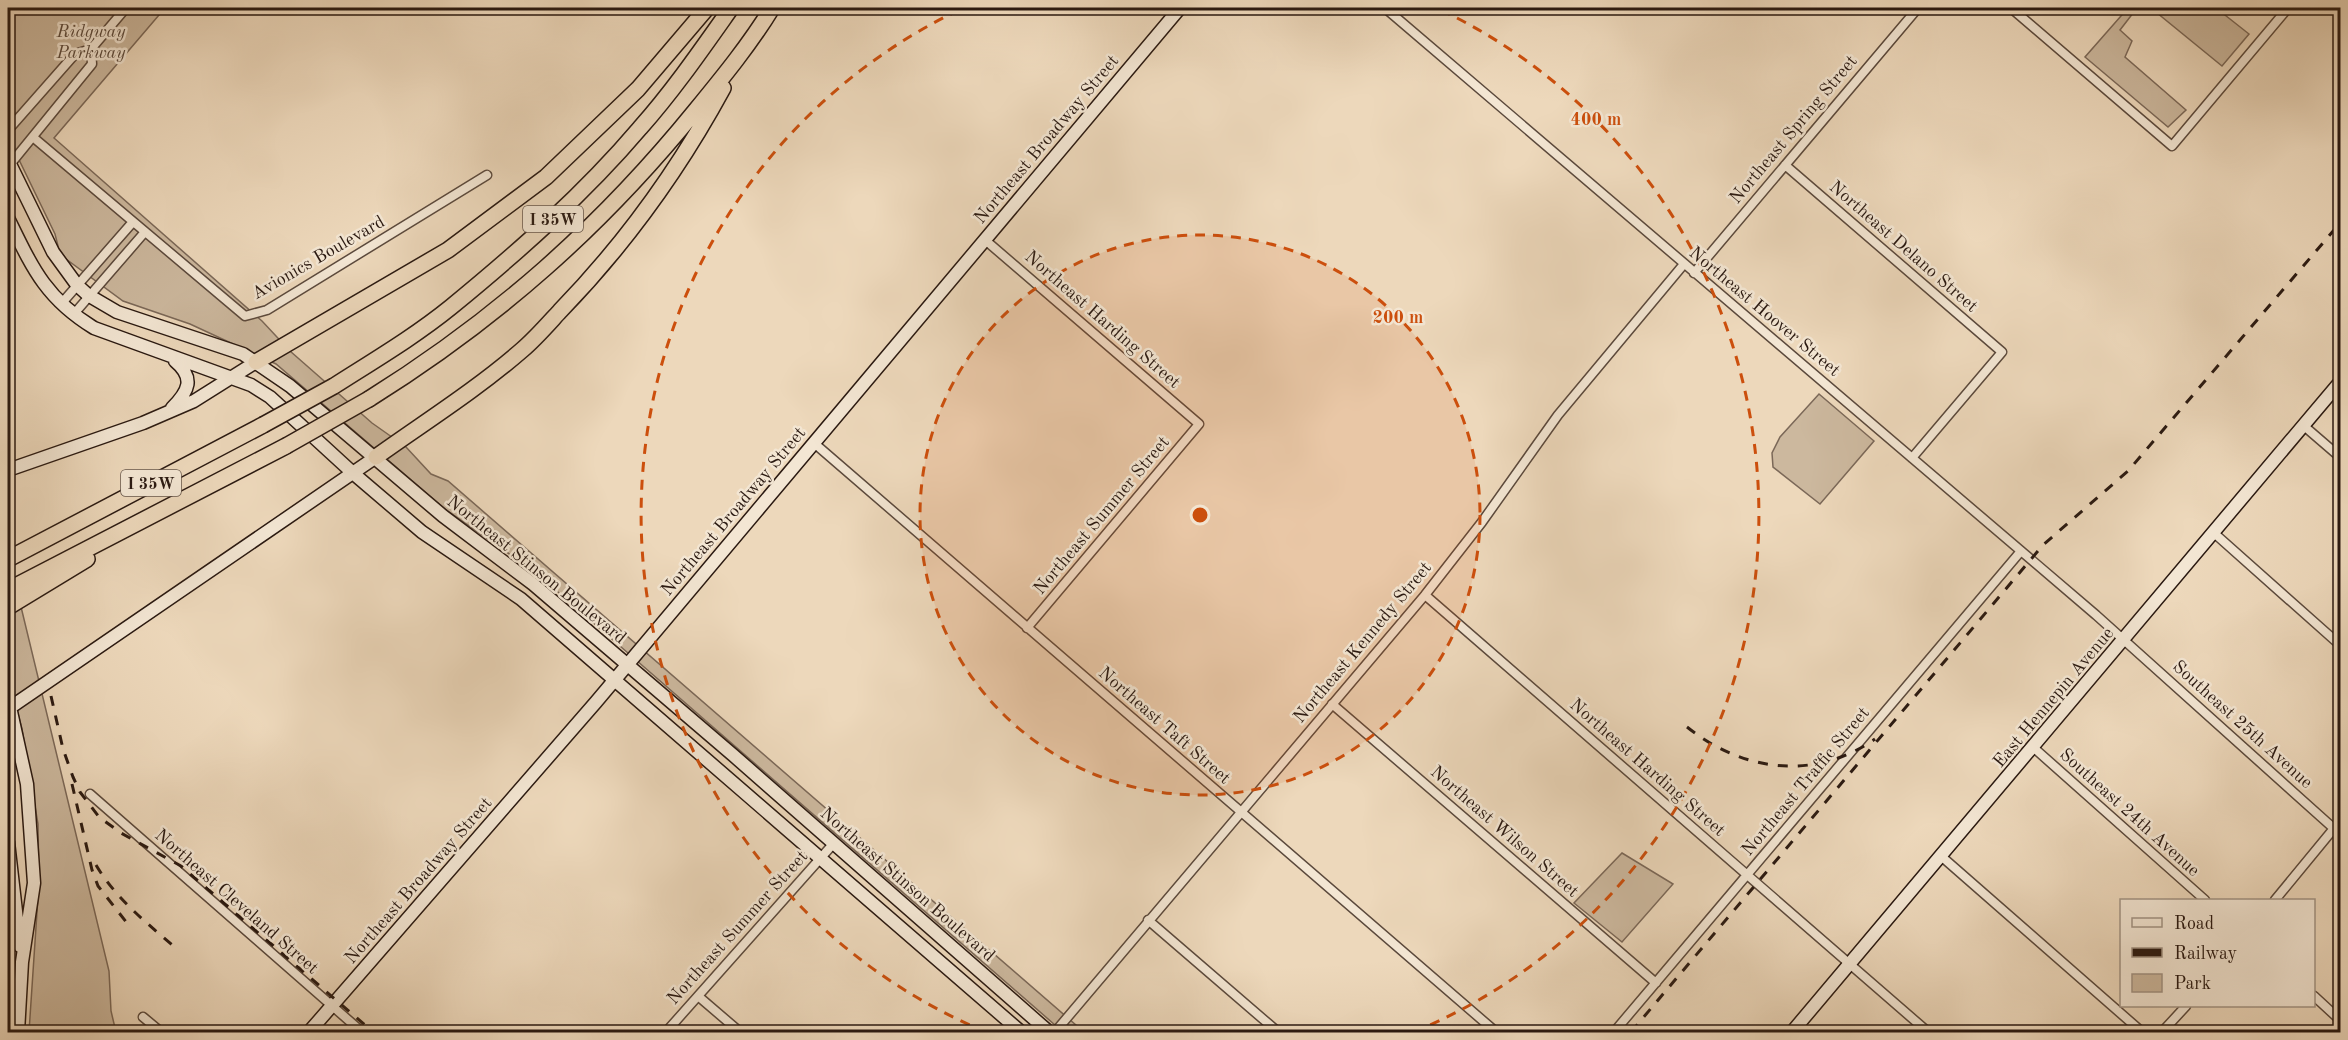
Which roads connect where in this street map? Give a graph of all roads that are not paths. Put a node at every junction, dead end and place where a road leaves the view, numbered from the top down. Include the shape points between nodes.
1 (126, 8) edge
2 (707, 8) edge
3 (730, 8) edge
4 (772, 8) edge
5 (1180, 8) edge
6 (1385, 8) edge
7 (1918, 8) edge
8 (2011, 8) edge
9 (2288, 8) edge
10 (745, 48) junction
11 (91, 49) junction
12 (8, 130) edge
13 (34, 138) junction
14 (8, 164) edge
15 (1785, 165) junction
16 (487, 175) dead end
17 (8, 218) edge
18 (132, 223) junction
19 (144, 233) junction
20 (984, 239) junction
21 (1684, 264) junction
22 (1694, 273) junction
23 (77, 285) junction
24 (88, 295) junction
25 (61, 304) junction
26 (73, 315) junction
27 (169, 356) junction
28 (256, 362) junction
29 (231, 377) junction
30 (2340, 382) edge
31 (166, 413) junction
32 (1199, 424) joint
33 (2304, 426) junction
34 (814, 443) junction
35 (2340, 457) edge
36 (376, 458) junction
37 (1912, 458) junction
38 (8, 470) edge
39 (354, 474) junction
40 (2214, 533) junction
41 (2020, 551) junction
42 (8, 559) edge
43 (46, 577) junction
44 (8, 590) edge
45 (1425, 595) junction
46 (8, 607) edge
47 (1028, 628) junction
48 (2124, 640) junction
49 (2340, 645) edge
50 (627, 666) junction
51 (615, 680) junction
52 (8, 704) edge
53 (1332, 704) junction
54 (2034, 748) junction
55 (90, 794) dead end
56 (1240, 812) junction
57 (2338, 828) edge
58 (8, 842) edge
59 (834, 843) junction
60 (1941, 856) junction
61 (820, 858) junction
62 (1747, 875) junction
63 (2204, 899) edge
64 (2276, 899) edge
65 (1148, 920) junction
66 (22, 962) junction
67 (1850, 964) junction
68 (1656, 982) junction
69 (698, 996) junction
70 (2315, 998) edge
71 (332, 1006) junction
72 (2184, 1007) edge
73 (143, 1017) dead end
74 (2340, 1020) edge
75 (18, 1032) edge
76 (161, 1032) edge
77 (309, 1032) edge
78 (362, 1032) edge
79 (666, 1032) edge
80 (740, 1032) edge
81 (1021, 1032) edge
82 (1049, 1032) edge
83 (1055, 1032) edge
84 (1278, 1032) edge
85 (1496, 1032) edge
86 (1614, 1032) edge
87 (1792, 1032) edge
88 (1928, 1032) edge
89 (2142, 1032) edge
90 (2162, 1032) edge

1 - 11 street
2 - 28 highway via 638,89 546,177 448,250
3 - 42 highway, I 35W, bridge via 641,128 595,178 450,308 334,386
4 - 10 highway, I 35W
5 - 20 main road, Northeast Broadway Street
6 - 21 street, Northeast Hoover Street
7 - 15 street, Northeast Spring Street
8 - 9 street via 2172,146
10 - 36 highway via 695,140 592,278 523,349 454,404
10 - 43 highway, I 35W, bridge via 627,191 577,241 473,329 369,399
11 - 12 street via 75,54
11 - 13 street via 92,64
13 - 14 street
13 - 18 street, Avionics Boulevard
14 - 23 main road, Northeast Stinson Boulevard via 53,252
15 - 22 street, Northeast Spring Street
15 - 37 street, Northeast Delano Street via 2002,352
16 - 19 street, Avionics Boulevard via 267,310 245,316
17 - 25 main road, Northeast Stinson Boulevard via 36,274
18 - 19 street, Avionics Boulevard
18 - 23 street
19 - 24 street
20 - 32 street, Northeast Harding Street
20 - 34 main road, Northeast Broadway Street
21 - 22 street, Northeast Hoover Street
21 - 45 street, Northeast Kennedy Street via 1558,415
22 - 37 street, Northeast Hoover Street
23 - 24 main road, Northeast Stinson Boulevard
23 - 25 street
24 - 26 street
24 - 28 main road, Northeast Stinson Boulevard via 117,312 243,354
25 - 26 main road, Northeast Stinson Boulevard
26 - 27 main road, Northeast Stinson Boulevard via 94,328
27 - 29 main road, Northeast Stinson Boulevard
27 - 31 main road via 183,368 187,386 182,398
28 - 29 main road
28 - 36 main road, Northeast Stinson Boulevard via 291,386
29 - 31 main road
29 - 39 main road, Northeast Stinson Boulevard via 270,398
30 - 33 main road, East Hennepin Avenue
31 - 38 main road
32 - 47 street, Northeast Summer Street
33 - 35 street
33 - 40 main road, East Hennepin Avenue
34 - 47 street, Northeast Taft Street
34 - 50 main road, Northeast Broadway Street
36 - 39 main road
36 - 50 main road, Northeast Stinson Boulevard via 443,516 533,584
37 - 41 street, Northeast Hoover Street
39 - 51 main road, Northeast Stinson Boulevard via 422,532 521,599
39 - 52 main road
40 - 48 main road, East Hennepin Avenue
40 - 49 street
41 - 48 street, Northeast Hoover Street
41 - 62 street, Northeast Traffic Street
43 - 44 highway, I 35W
43 - 46 highway
45 - 53 street, Northeast Kennedy Street
45 - 62 street, Northeast Harding Street
47 - 56 street, Northeast Taft Street
48 - 54 main road, East Hennepin Avenue
48 - 57 street, Southeast 25th Avenue
50 - 51 main road, Northeast Broadway Street
50 - 59 main road, Northeast Stinson Boulevard
51 - 61 main road, Northeast Stinson Boulevard
51 - 71 main road, Northeast Broadway Street
52 - 66 main road via 27,784 34,883
53 - 56 street, Northeast Kennedy Street
53 - 68 street, Northeast Wilson Street
54 - 60 main road, East Hennepin Avenue
54 - 63 street, Southeast 24th Avenue
55 - 71 street, Northeast Cleveland Street
56 - 65 street, Northeast Kennedy Street
56 - 85 street, Northeast Taft Street
57 - 64 street
58 - 66 main road
59 - 61 street, Northeast Summer Street
59 - 82 main road, Northeast Stinson Boulevard
60 - 67 main road, East Hennepin Avenue
60 - 89 street
61 - 69 street, Northeast Summer Street
61 - 81 main road, Northeast Stinson Boulevard
62 - 67 street, Northeast Harding Street
62 - 68 street, Northeast Traffic Street
65 - 83 street, Northeast Kennedy Street
65 - 84 street
66 - 75 main road
67 - 87 main road, East Hennepin Avenue
67 - 88 street, Northeast Harding Street
68 - 86 street, Northeast Traffic Street
69 - 79 street, Northeast Summer Street
69 - 80 street
70 - 74 street
71 - 77 main road, Northeast Broadway Street
71 - 78 street, Northeast Cleveland Street
72 - 90 street
73 - 76 street

